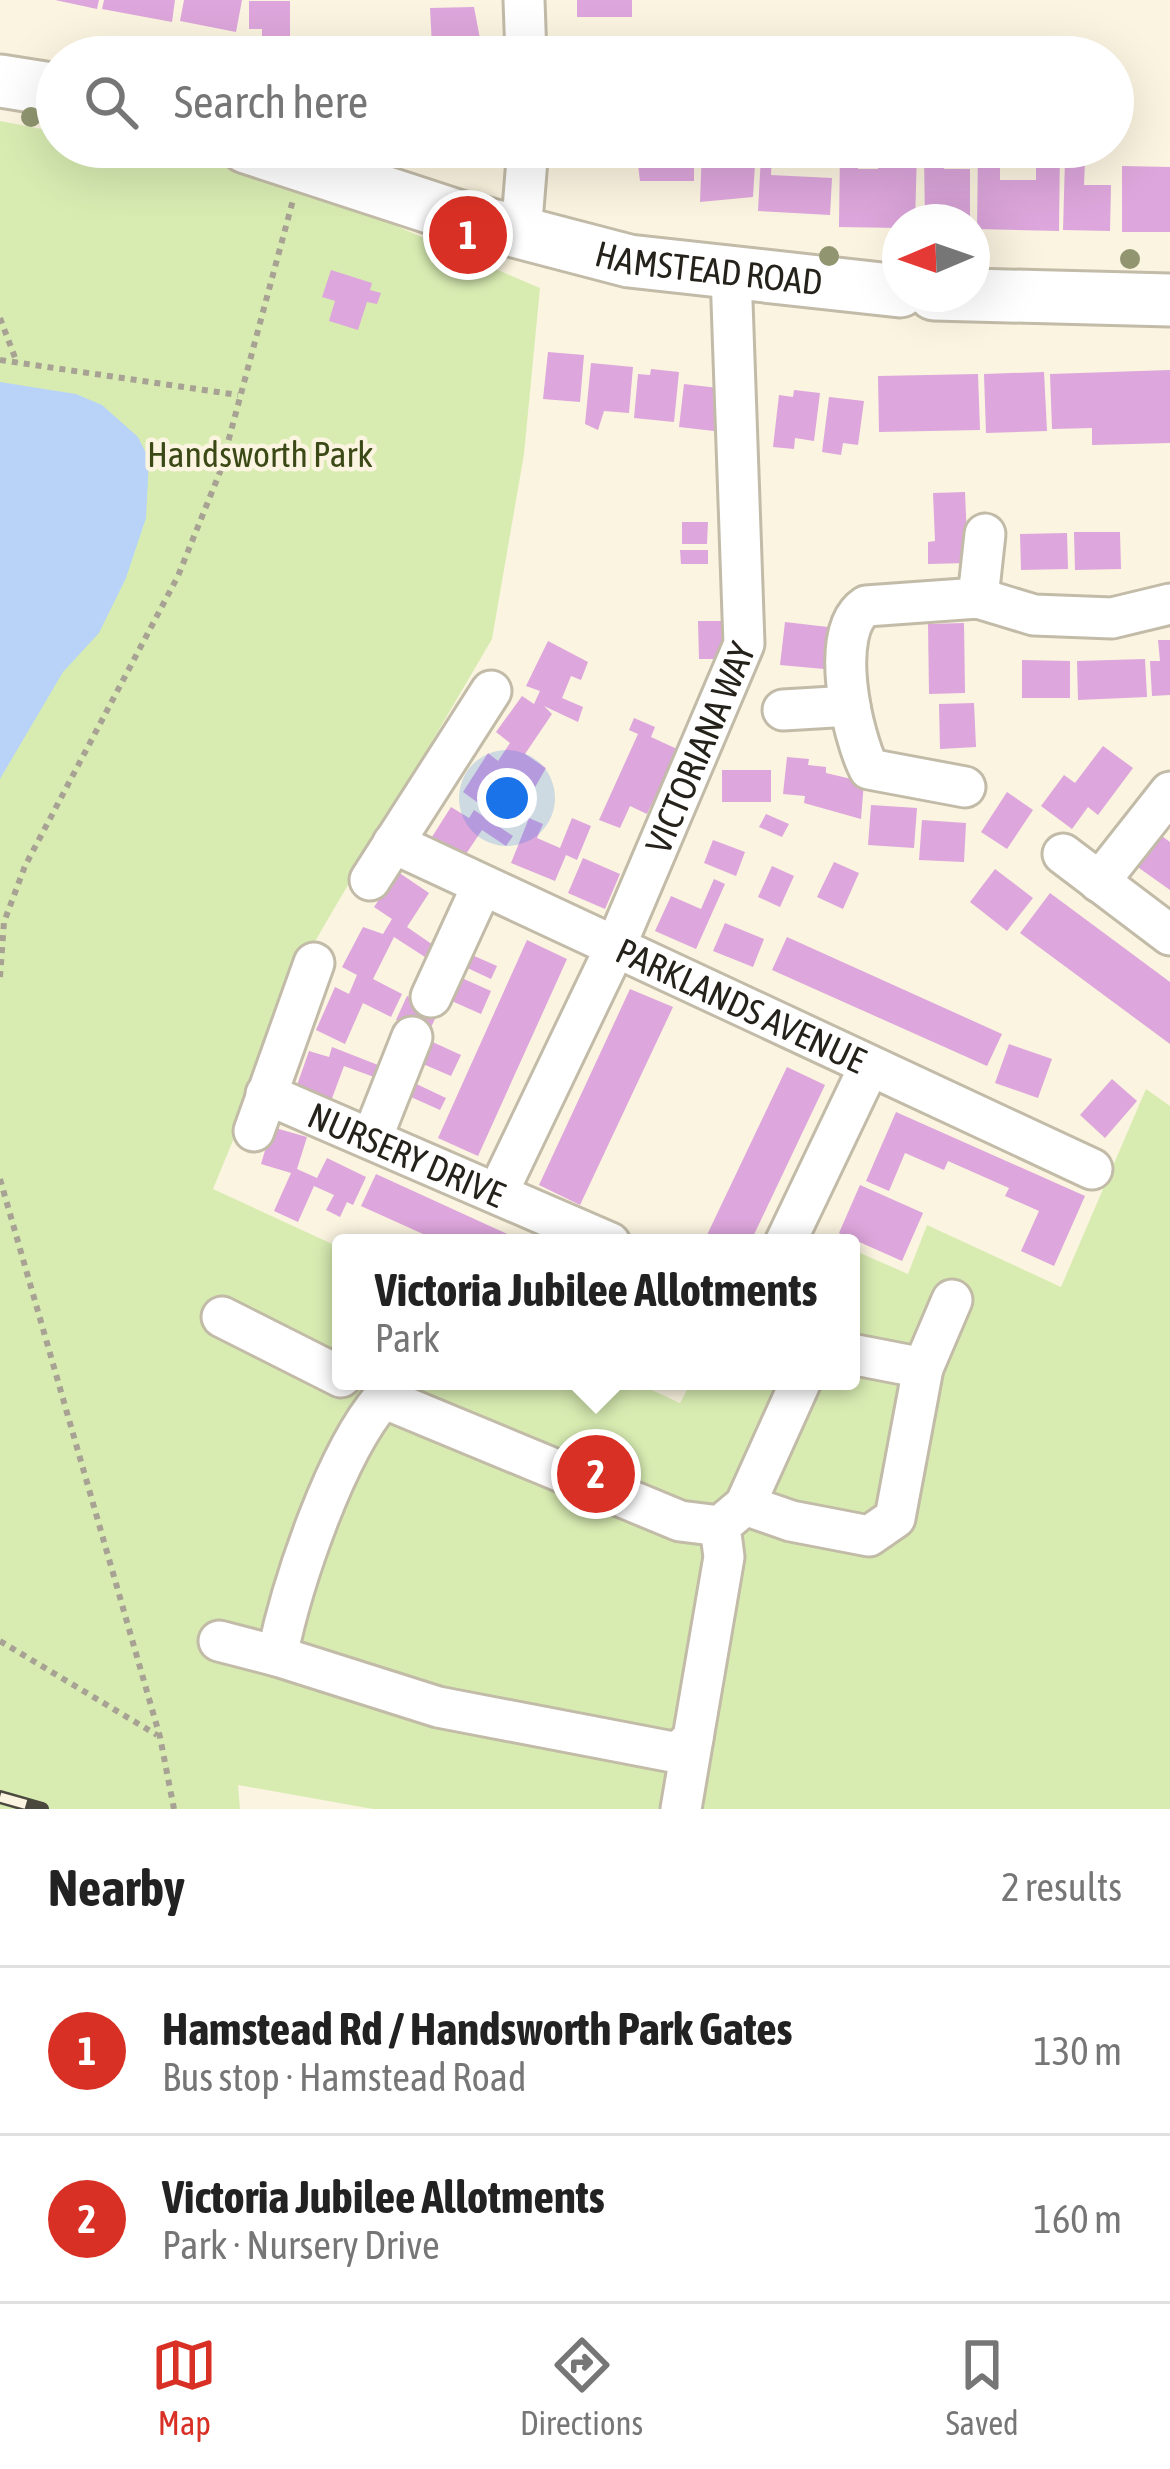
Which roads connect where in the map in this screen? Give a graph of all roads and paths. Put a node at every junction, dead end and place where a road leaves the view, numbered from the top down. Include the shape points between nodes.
1 (524, 0) edge
2 (525, 36) edge
3 (0, 81) edge
4 (36, 87) edge
5 (0, 106) edge
6 (36, 110) edge
7 (314, 168) edge
8 (361, 168) edge
9 (526, 168) edge
10 (521, 234) junction
11 (731, 273) junction
12 (882, 289) edge
13 (990, 295) edge
14 (1170, 300) edge
15 (0, 318) edge
16 (0, 360) edge
17 (17, 363) junction
18 (238, 395) junction
19 (985, 535) dead end
20 (978, 598) junction
21 (1170, 604) edge
22 (491, 691) dead end
23 (850, 706) junction
24 (783, 710) dead end
25 (965, 787) dead end
26 (1170, 792) edge
27 (393, 843) junction
28 (1063, 854) dead end
29 (370, 880) dead end
30 (1099, 882) junction
31 (481, 888) junction
32 (1170, 935) edge
33 (614, 950) junction
34 (314, 963) dead end
35 (0, 977) edge
36 (430, 997) dead end
37 (412, 1037) dead end
38 (869, 1066) junction
39 (372, 1138) junction
40 (1092, 1169) dead end
41 (0, 1179) edge
42 (499, 1190) junction
43 (591, 1234) edge
44 (789, 1234) edge
45 (952, 1300) dead end
46 (222, 1317) dead end
47 (860, 1356) edge
48 (923, 1368) junction
49 (332, 1372) edge
50 (366, 1390) edge
51 (368, 1390) edge
52 (800, 1390) edge
53 (733, 1515) junction
54 (0, 1641) edge
55 (219, 1641) dead end
56 (277, 1656) junction
57 (160, 1737) junction
58 (693, 1738) junction
59 (174, 1809) edge
60 (681, 1809) edge

1 - 2 street
3 - 4 main road
5 - 6 main road
7 - 18 path
8 - 10 main road, HAMSTEAD ROAD via 453,194
9 - 10 street
10 - 11 main road, HAMSTEAD ROAD via 629,261
11 - 12 main road, HAMSTEAD ROAD
11 - 33 street, VICTORIANA WAY via 744,644
13 - 14 main road
15 - 17 path
16 - 17 path
17 - 18 path
18 - 35 path via 220,472 178,576 25,866 4,922
19 - 20 street
20 - 21 street via 1034,615 1095,617
20 - 23 street via 858,611 849,631
22 - 27 street
23 - 24 street
23 - 25 street via 869,769
26 - 30 street
27 - 29 street
27 - 31 street, PARKLANDS AVENUE
28 - 30 street
30 - 32 street
31 - 33 street, PARKLANDS AVENUE
31 - 36 street
33 - 38 street, PARKLANDS AVENUE
33 - 42 street, VICTORIANA WAY
34 - 39 street, NURSERY DRIVE via 260,1112
37 - 39 street
38 - 40 street, PARKLANDS AVENUE
38 - 44 street
39 - 42 street, NURSERY DRIVE
41 - 57 path
42 - 43 street, NURSERY DRIVE
45 - 48 street
46 - 49 street
47 - 48 street
48 - 53 street via 895,1518 869,1536
50 - 56 street via 370,1413 318,1524
51 - 53 street via 680,1521
52 - 53 street
53 - 58 street
54 - 57 path
55 - 56 street
56 - 58 street via 438,1707 678,1753
57 - 59 path
58 - 60 street

